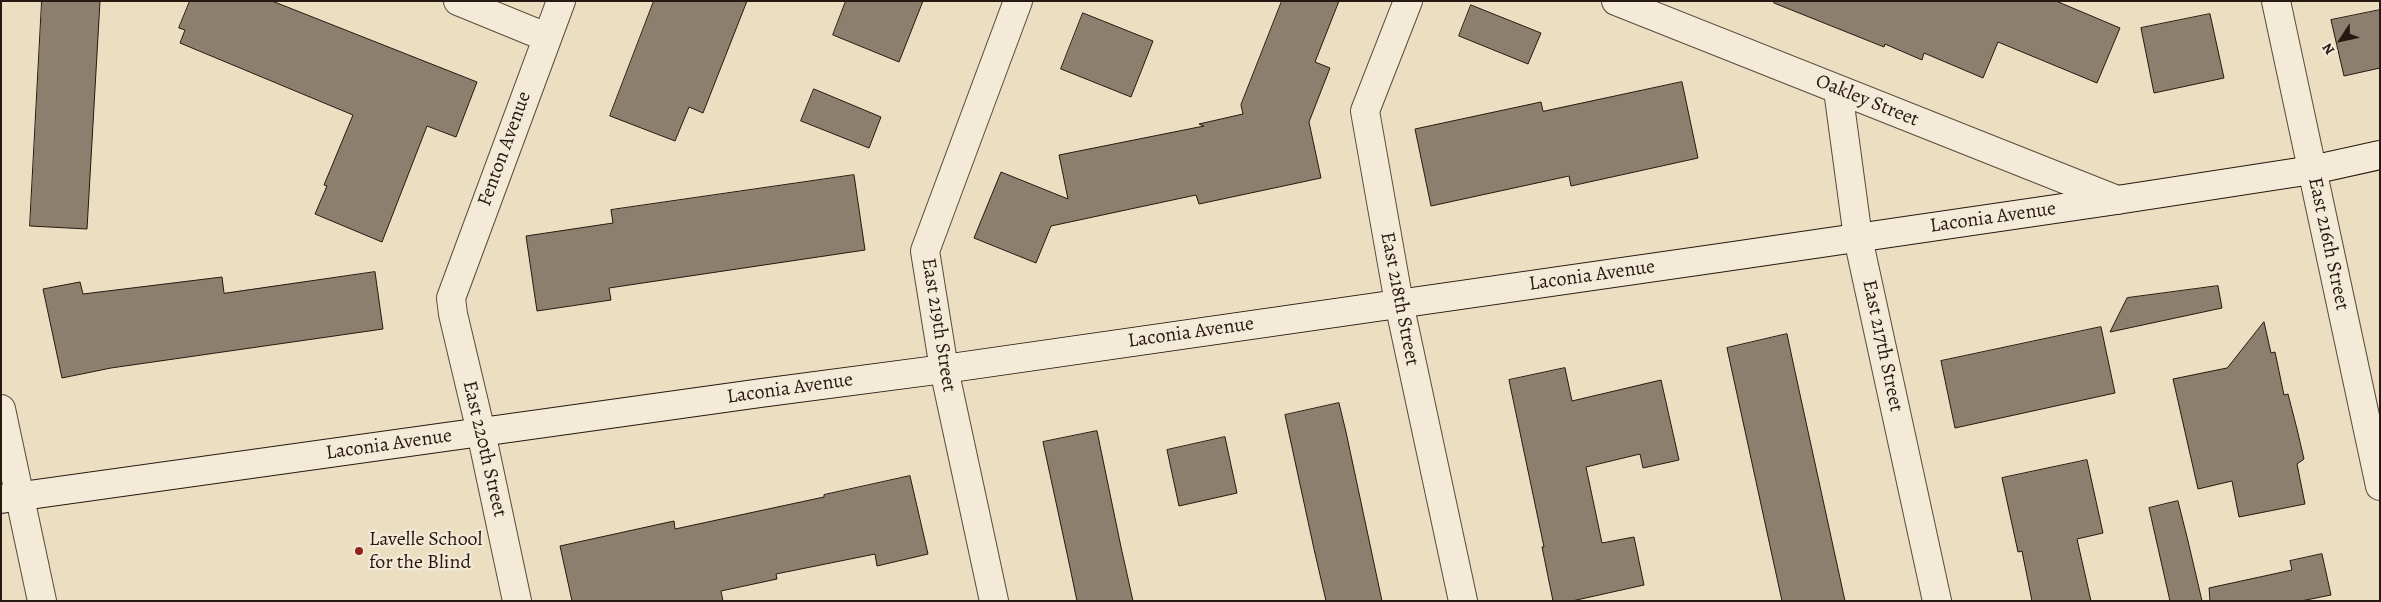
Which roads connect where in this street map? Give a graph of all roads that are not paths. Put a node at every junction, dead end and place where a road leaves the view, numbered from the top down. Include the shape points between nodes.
1 (458, 1) edge
2 (561, 1) edge
3 (1018, 1) edge
4 (1408, 1) edge
5 (1616, 1) edge
6 (2276, 1) edge
7 (546, 37) junction
8 (1838, 90) junction
9 (2380, 155) edge
10 (2312, 170) junction
11 (2117, 200) junction
12 (1858, 238) junction
13 (451, 298) joint
14 (1399, 304) junction
15 (944, 369) junction
16 (1, 409) edge
17 (481, 432) junction
18 (2380, 486) edge
19 (10, 497) edge
20 (42, 601) edge
21 (517, 601) edge
22 (994, 601) edge
23 (1463, 601) edge
24 (1938, 601) edge

1 - 7 street
2 - 7 street, Fenton Avenue
3 - 15 street, East 219th Street via 925,251
4 - 14 street, East 218th Street via 1365,111
5 - 8 street, Oakley Street
6 - 10 street, East 216th Street
7 - 13 street, Fenton Avenue
8 - 11 street, Oakley Street
8 - 12 street, East 217th Street
9 - 10 street, Laconia Avenue
10 - 11 street, Laconia Avenue
10 - 18 street, East 216th Street
11 - 12 street, Laconia Avenue
12 - 14 street, Laconia Avenue
12 - 24 street, East 217th Street
13 - 17 street, East 220th Street
14 - 15 street, Laconia Avenue
14 - 23 street, East 218th Street
15 - 17 street, Laconia Avenue
15 - 22 street, East 219th Street
16 - 19 street
17 - 19 street, Laconia Avenue
17 - 21 street, East 220th Street
19 - 20 street

